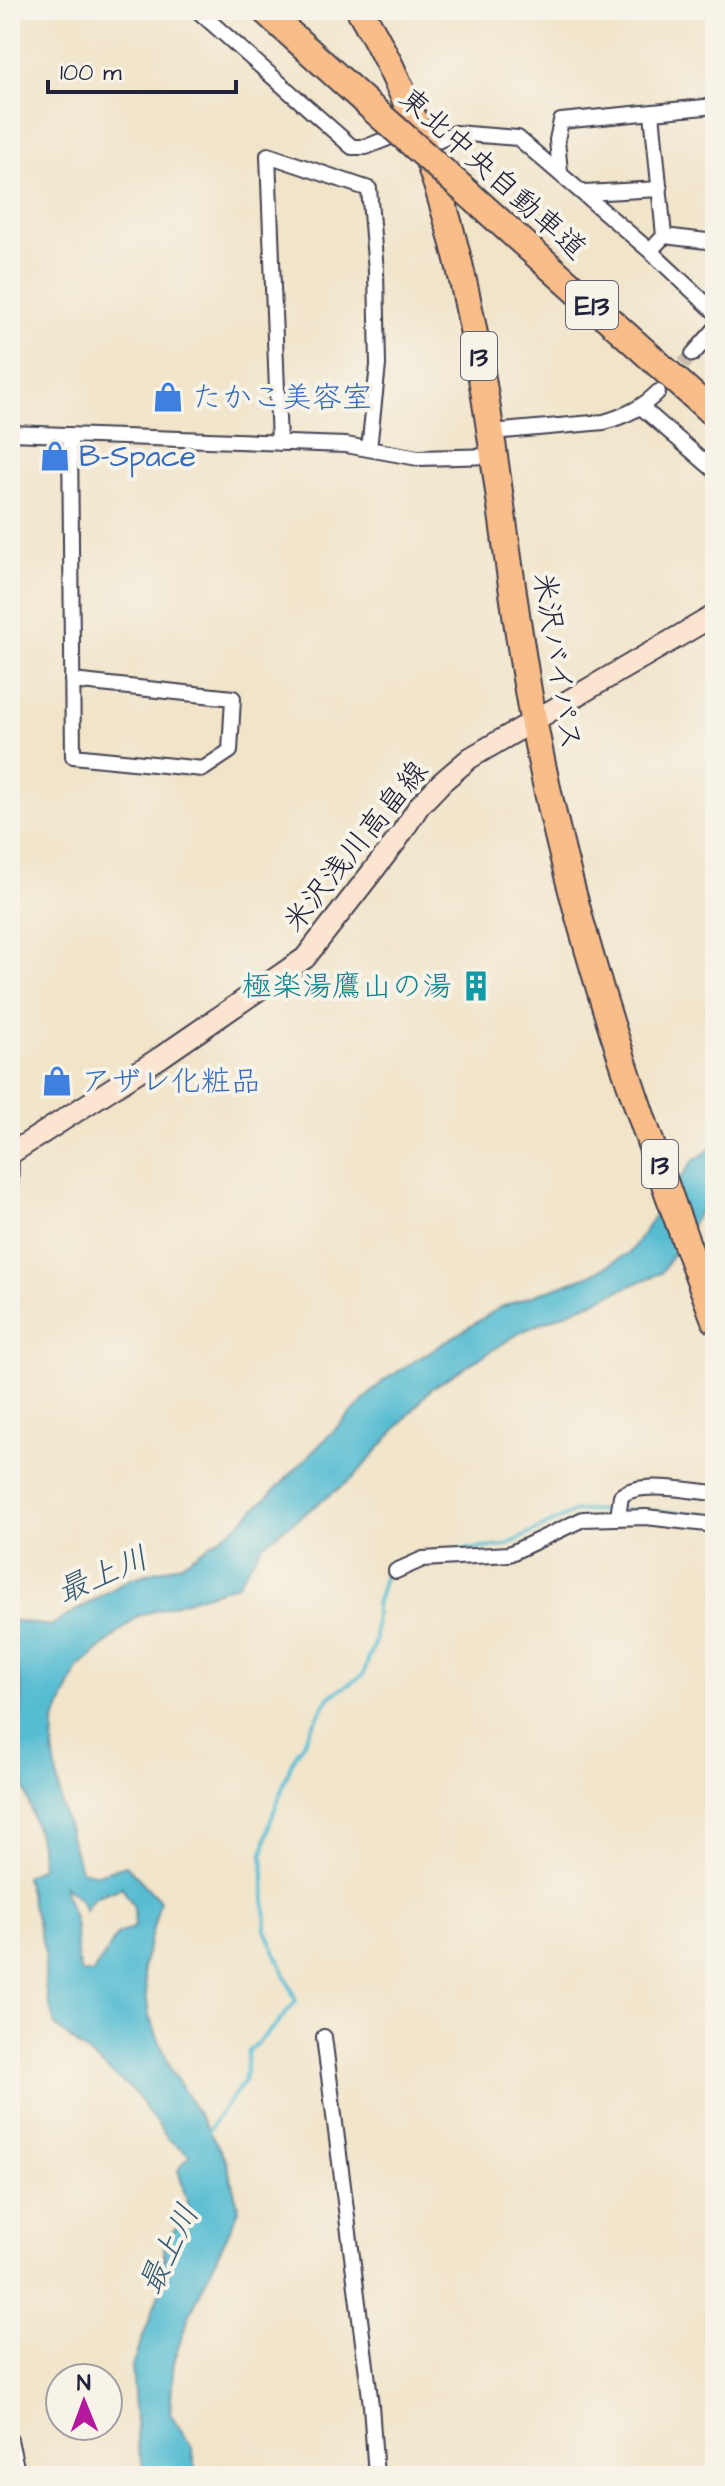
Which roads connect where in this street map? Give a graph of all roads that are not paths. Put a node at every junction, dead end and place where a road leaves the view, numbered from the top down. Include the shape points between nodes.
1 (197, 10) edge
2 (264, 10) edge
3 (280, 10) edge
4 (360, 10) edge
5 (375, 103) junction
6 (715, 106) edge
7 (652, 113) junction
8 (422, 136) junction
9 (560, 172) junction
10 (471, 188) junction
11 (660, 189) junction
12 (585, 193) junction
13 (664, 236) junction
14 (715, 242) edge
15 (650, 251) junction
16 (715, 312) edge
17 (715, 329) edge
18 (693, 354) tunnel mouth
19 (658, 392) tunnel mouth
20 (715, 399) edge
21 (641, 407) junction
22 (715, 415) edge
23 (10, 433) edge
24 (70, 435) junction
25 (279, 443) junction
26 (494, 444) junction
27 (369, 449) junction
28 (715, 471) edge
29 (715, 615) edge
30 (72, 681) junction
31 (533, 720) junction
32 (10, 1153) edge
33 (10, 1197) edge
34 (715, 1320) edge
35 (715, 1493) edge
36 (618, 1511) junction
37 (715, 1525) edge
38 (396, 1571) dead end
39 (324, 2037) dead end
40 (10, 2440) edge
41 (18, 2476) edge
42 (376, 2476) edge

1 - 8 street via 352,147
2 - 5 highway, 東北中央自動車道 / E13
3 - 5 highway, 東北中央自動車道 / E13
4 - 8 highway, 米沢バイパス / 13
5 - 10 highway, 東北中央自動車道 / E13, bridge
6 - 7 street
7 - 9 street via 561,121
7 - 11 street
8 - 9 street via 518,138
8 - 26 highway, 米沢バイパス / 13 via 450,224
9 - 12 street
10 - 20 highway, 東北中央自動車道 / E13
10 - 22 highway, 東北中央自動車道 / E13
11 - 12 street
11 - 13 street
12 - 15 street
13 - 14 street
13 - 15 street
15 - 16 street
17 - 18 street
19 - 21 street
21 - 26 street via 604,422
21 - 28 street
23 - 24 street
24 - 25 street
24 - 30 street
25 - 27 street
25 - 27 street via 268,155 369,189 378,365
26 - 27 street via 418,458
26 - 31 highway, 米沢バイパス / 13
29 - 31 main road, 米沢浅川高畠線
30 - 30 street via 73,756 203,769 230,751 233,698
31 - 32 main road, 米沢浅川高畠線 via 470,758 431,793 305,958
31 - 34 highway, 米沢バイパス / 13 via 556,830 605,1007
32 - 33 street
35 - 36 street via 655,1486 628,1489
36 - 37 street
36 - 38 street via 575,1521 509,1554 423,1559
39 - 42 street
40 - 41 street

